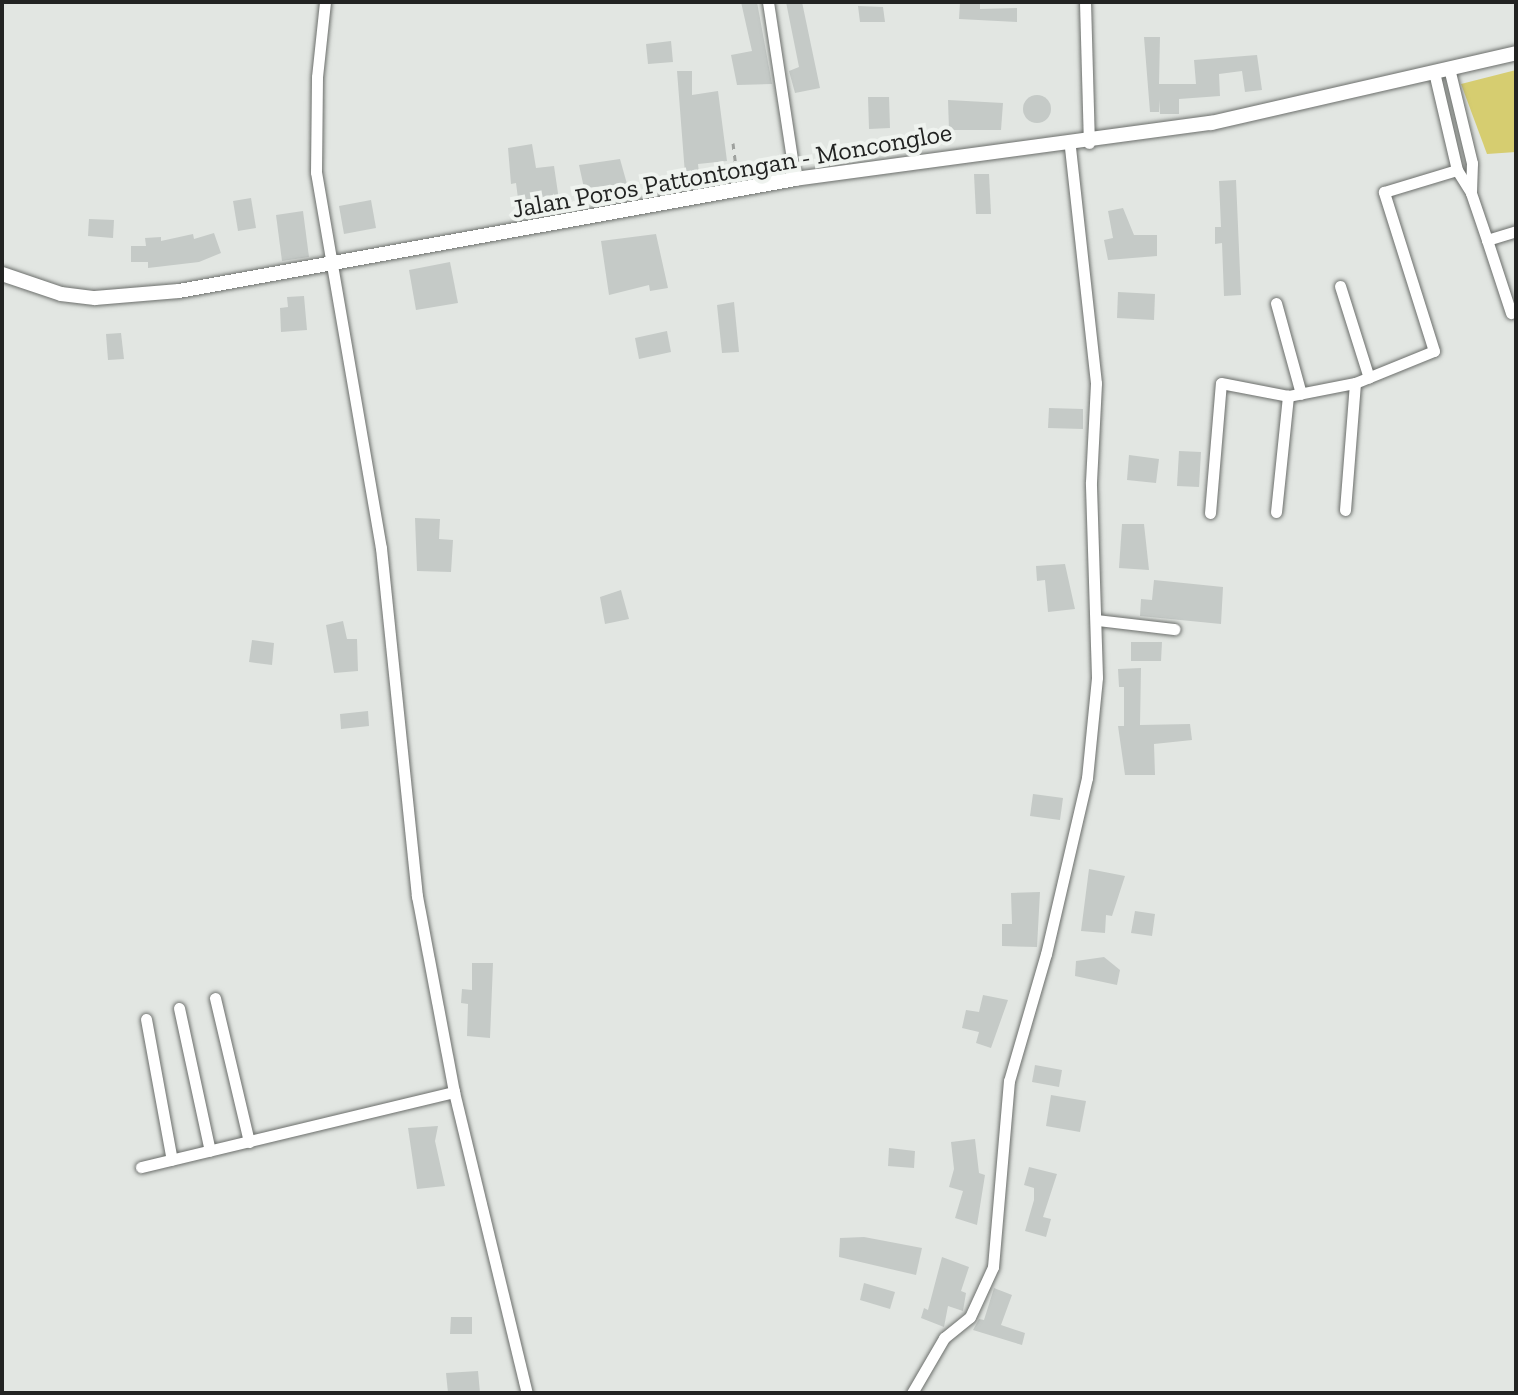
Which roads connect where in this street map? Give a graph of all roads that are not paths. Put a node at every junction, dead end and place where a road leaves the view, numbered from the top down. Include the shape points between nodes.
1 (325, 2) edge
2 (768, 2) edge
3 (1085, 2) edge
4 (1516, 53) edge
5 (1449, 68) junction
6 (1434, 72) junction
7 (1089, 143) junction
8 (1070, 146) junction
9 (1457, 170) junction
10 (795, 179) junction
11 (1471, 193) junction
12 (1516, 231) edge
13 (1487, 240) junction
14 (330, 264) junction
15 (2, 274) edge
16 (1340, 286) dead end
17 (1276, 303) dead end
18 (1511, 313) dead end
19 (1369, 378) junction
20 (1355, 383) junction
21 (1295, 395) junction
22 (1345, 510) dead end
23 (1276, 512) dead end
24 (1210, 513) dead end
25 (1097, 620) junction
26 (1174, 629) dead end
27 (215, 998) dead end
28 (179, 1008) dead end
29 (146, 1019) dead end
30 (454, 1092) junction
31 (249, 1142) junction
32 (210, 1151) junction
33 (172, 1160) junction
34 (141, 1167) dead end
35 (527, 1393) edge
36 (912, 1393) edge

1 - 14 street via 317,77 316,172
2 - 10 street
3 - 7 street
4 - 5 street, Jalan Poros Pattontongan - Moncongloe
5 - 6 street, Jalan Poros Pattontongan - Moncongloe
5 - 11 street via 1472,163
6 - 7 street, Jalan Poros Pattontongan - Moncongloe via 1211,123
6 - 9 street
7 - 8 street, Jalan Poros Pattontongan - Moncongloe
8 - 10 street, Jalan Poros Pattontongan - Moncongloe
8 - 25 street via 1096,383 1091,482
9 - 11 street
9 - 19 street via 1384,192 1434,351
10 - 14 street, Jalan Poros Pattontongan - Moncongloe
11 - 13 street
12 - 13 street
13 - 18 street
14 - 15 street, Jalan Poros Pattontongan - Moncongloe via 129,297 61,294
14 - 30 street via 381,548 417,896
16 - 19 street
17 - 21 street
19 - 20 street
20 - 21 street
20 - 22 street
21 - 23 street
21 - 24 street via 1221,383
25 - 26 street
25 - 36 street via 1087,778 1050,939 1009,1081 993,1267 970,1317 944,1338
27 - 31 street
28 - 32 street
29 - 33 street
30 - 31 street
30 - 35 street
31 - 32 street
32 - 33 street
33 - 34 street

